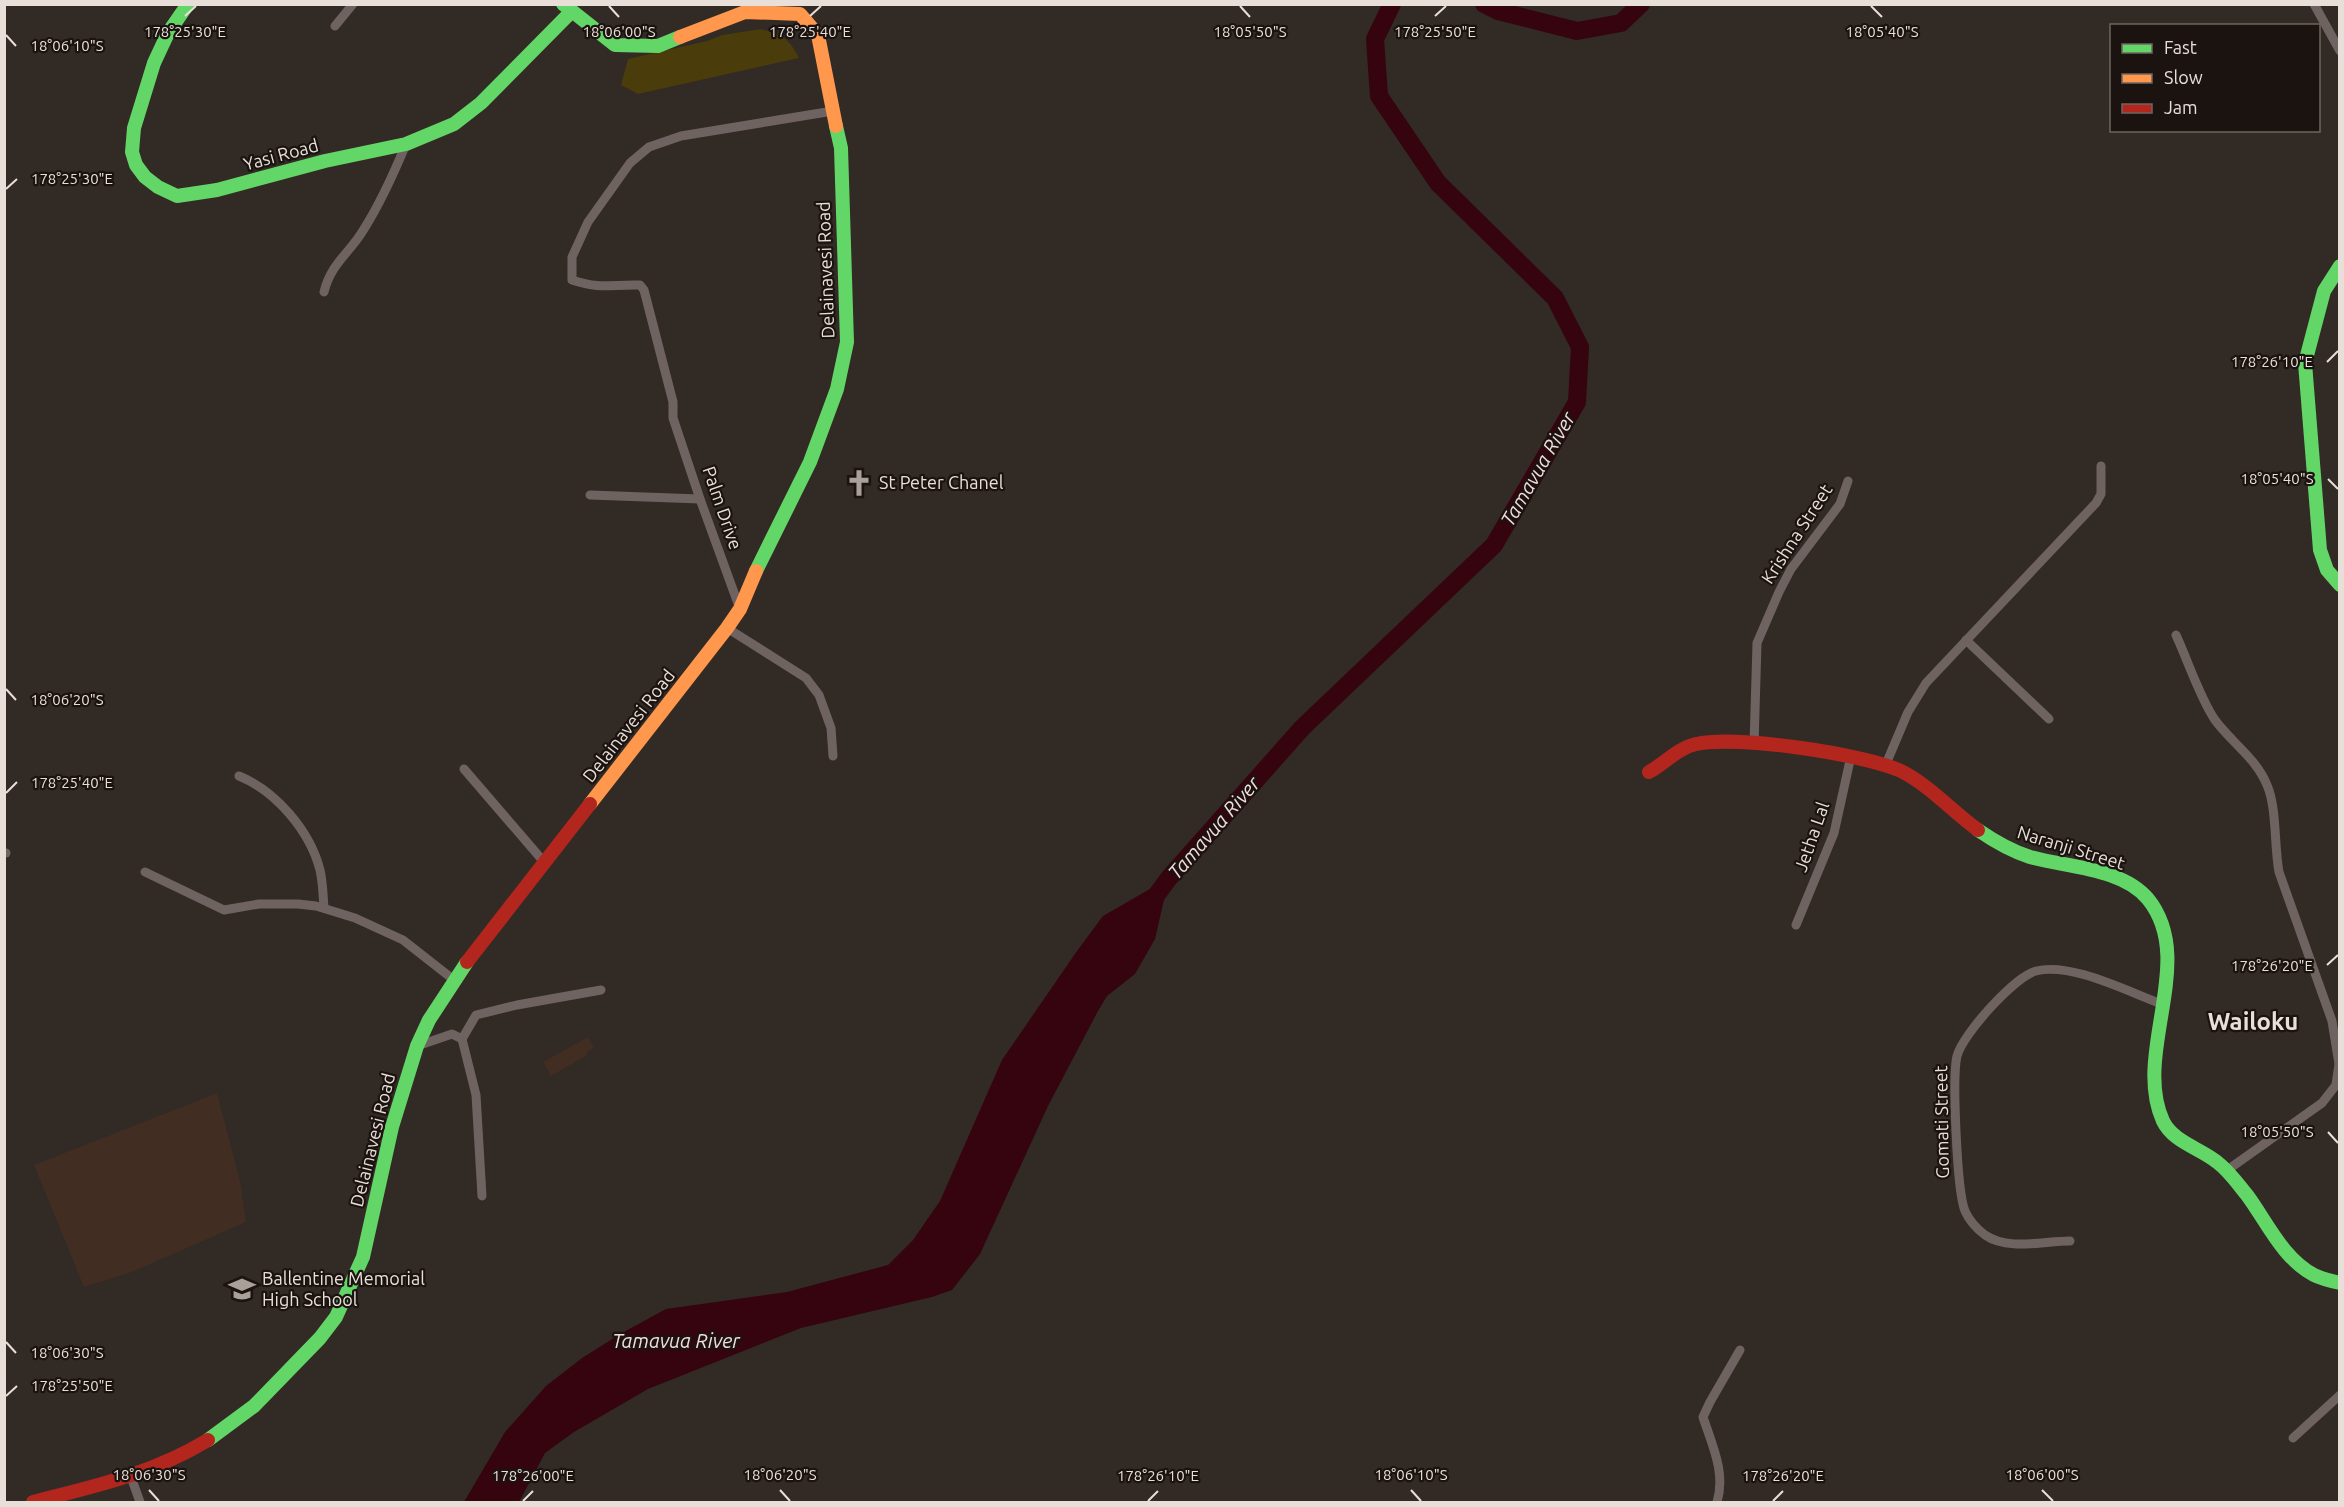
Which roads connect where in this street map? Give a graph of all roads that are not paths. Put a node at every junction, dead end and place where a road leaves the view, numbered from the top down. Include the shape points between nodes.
1 (188, 4) edge
2 (353, 4) edge
3 (2314, 4) edge
4 (567, 8) edge
5 (335, 26) dead end
6 (2340, 51) edge
7 (833, 111) junction
8 (406, 144) junction
9 (2340, 266) edge
10 (324, 292) dead end
11 (2101, 466) dead end
12 (1848, 482) dead end
13 (590, 495) dead end
14 (700, 499) junction
15 (2340, 585) edge
16 (740, 609) junction
17 (727, 628) junction
18 (2176, 635) dead end
19 (1966, 640) junction
20 (2049, 719) dead end
21 (1754, 745) junction
22 (833, 756) dead end
23 (1851, 756) junction
24 (1886, 764) junction
25 (464, 769) dead end
26 (1648, 772) dead end
27 (239, 776) dead end
28 (544, 862) junction
29 (145, 872) dead end
30 (324, 908) junction
31 (1796, 925) dead end
32 (454, 980) junction
33 (601, 990) dead end
34 (2162, 1004) junction
35 (462, 1039) junction
36 (417, 1046) junction
37 (2226, 1171) junction
38 (482, 1196) dead end
39 (2070, 1241) dead end
40 (2340, 1283) edge
41 (1740, 1350) dead end
42 (2340, 1395) edge
43 (2294, 1438) dead end
44 (131, 1477) junction
45 (33, 1503) edge
46 (140, 1503) edge
47 (1717, 1503) edge

1 - 8 street, Yasi Road via 158,51 134,128 132,152 136,165 158,187 177,196 203,193
2 - 5 street
3 - 6 street
4 - 7 street, Delainavesi Road via 615,45 626,46 658,46 745,12 800,14 818,35
4 - 8 street, Yasi Road via 481,104 454,124
7 - 14 street, Palm Drive via 681,136 649,147 630,163 588,222 572,257 572,280 600,287 640,285 644,290 673,402 673,418
7 - 16 street, Delainavesi Road via 841,148 848,342 837,389 810,462
8 - 10 street via 383,196 363,231 329,275
9 - 15 street via 2324,291 2305,363 2320,550 2327,570
11 - 19 street via 2101,494 2096,503
12 - 21 street, Krishna Street via 1840,504 1791,569 1757,643
13 - 14 street
14 - 16 street, Palm Drive
16 - 17 street, Delainavesi Road
17 - 22 street via 806,678 819,695 831,728
17 - 28 street, Delainavesi Road
18 - 37 street via 2216,720 2256,765 2268,786 2279,872 2332,1021 2339,1064 2336,1085 2322,1103
19 - 20 street
19 - 24 street via 1915,700
21 - 23 street, Naranji Street
21 - 26 street, Naranji Street via 1699,743 1673,753
23 - 24 street, Naranji Street
23 - 31 street, Jetha Lal via 1834,833
24 - 34 street, Naranji Street via 1903,772 1968,823 2017,852 2087,869 2133,886 2148,898 2163,925 2167,962
25 - 28 street
27 - 30 street via 265,791 304,836 320,872
28 - 32 street, Delainavesi Road
29 - 30 street via 224,910 259,904
30 - 32 street via 391,933
32 - 36 street, Delainavesi Road
33 - 35 street via 476,1016
34 - 37 street, Naranji Street via 2155,1070 2162,1118 2181,1141 2202,1151
34 - 39 street, Gomati Street via 2078,973 2038,970 2011,987 1975,1024 1960,1049 1956,1094 1960,1188 1965,1210 1977,1228 1998,1241
35 - 36 street via 452,1034
35 - 38 street via 476,1095
36 - 44 street, Delainavesi Road via 392,1127 363,1257 336,1317 254,1406 221,1432 166,1463
37 - 40 street, Naranji Street via 2297,1263 2312,1274
41 - 47 street via 1703,1418 1721,1476
42 - 43 street
44 - 45 street, Delainavesi Road
44 - 46 street

